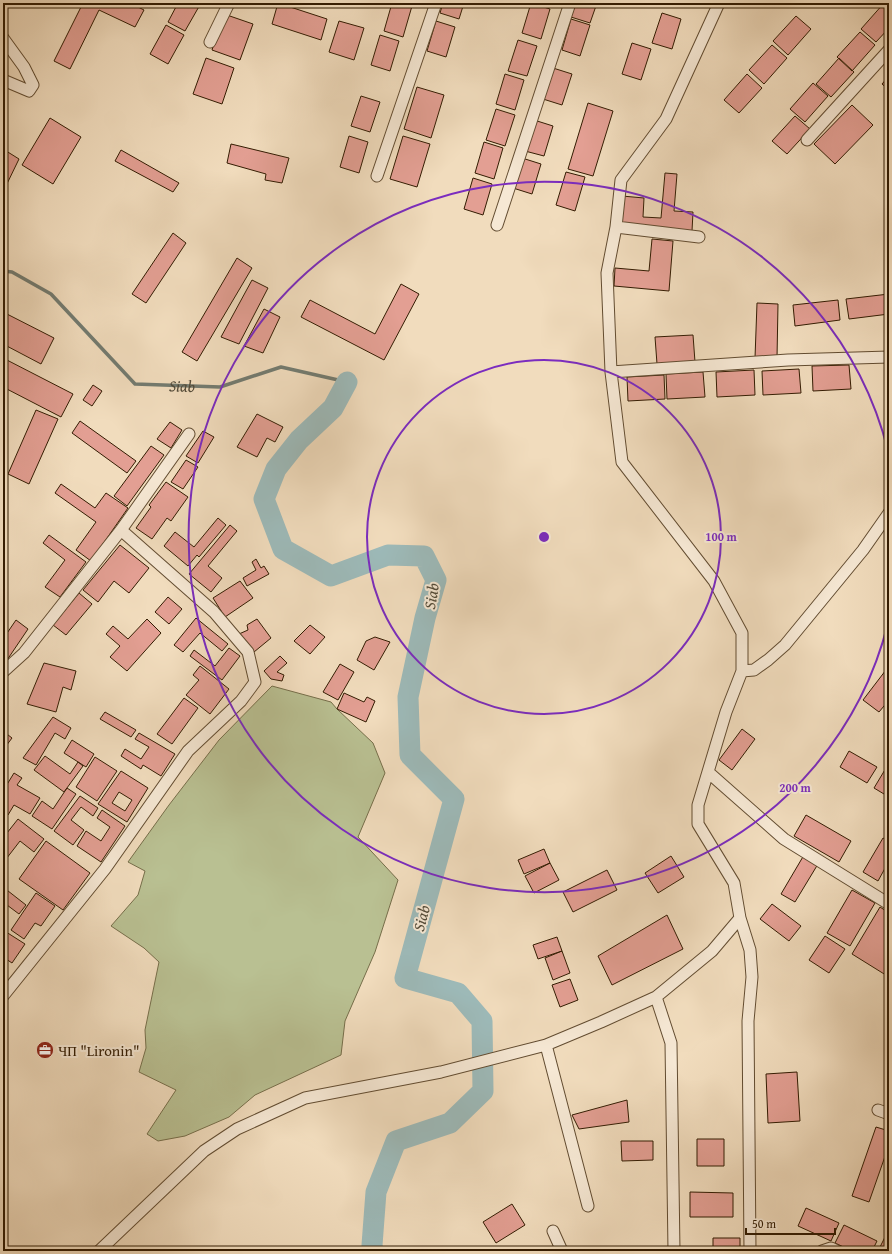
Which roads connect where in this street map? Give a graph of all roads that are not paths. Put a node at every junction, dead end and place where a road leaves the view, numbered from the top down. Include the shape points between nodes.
1 (229, 3) edge
2 (436, 3) edge
3 (570, 3) edge
4 (719, 3) edge
5 (3, 38) edge
6 (210, 42) dead end
7 (889, 50) edge
8 (3, 80) edge
9 (807, 140) dead end
10 (377, 176) dead end
11 (497, 225) dead end
12 (616, 227) junction
13 (699, 237) dead end
14 (889, 357) edge
15 (611, 372) junction
16 (190, 434) dead end
17 (889, 513) edge
18 (121, 530) junction
19 (3, 672) edge
20 (742, 672) junction
21 (708, 772) junction
22 (889, 904) edge
23 (740, 918) junction
24 (3, 996) edge
25 (656, 998) junction
26 (546, 1045) junction
27 (878, 1110) dead end
28 (889, 1114) edge
29 (588, 1206) dead end
30 (553, 1231) dead end
31 (99, 1251) edge
32 (562, 1251) edge
33 (674, 1251) edge
34 (750, 1251) edge
35 (822, 1251) edge
36 (837, 1251) edge

1 - 6 street
2 - 10 street
3 - 11 street
4 - 12 street via 666,118 621,180
5 - 8 street via 24,67 33,85 29,91
7 - 9 street
12 - 13 street
12 - 15 street via 606,274
14 - 15 street via 788,360
15 - 20 street via 622,462 714,581 742,634
16 - 18 street
17 - 20 street via 863,550 785,645 754,670
18 - 19 street via 24,653
18 - 24 street via 214,612 248,652 254,682 241,701 188,751 105,869
20 - 21 street via 726,712
21 - 22 street via 784,839
21 - 23 street via 698,805 698,824 734,883
23 - 25 street via 712,951
23 - 34 street via 750,950 752,977 748,1021
25 - 26 street
25 - 33 street via 671,1043
26 - 29 street
26 - 31 street via 441,1072 305,1098 237,1129 204,1151
27 - 28 street
30 - 32 street
35 - 36 street via 831,1248

